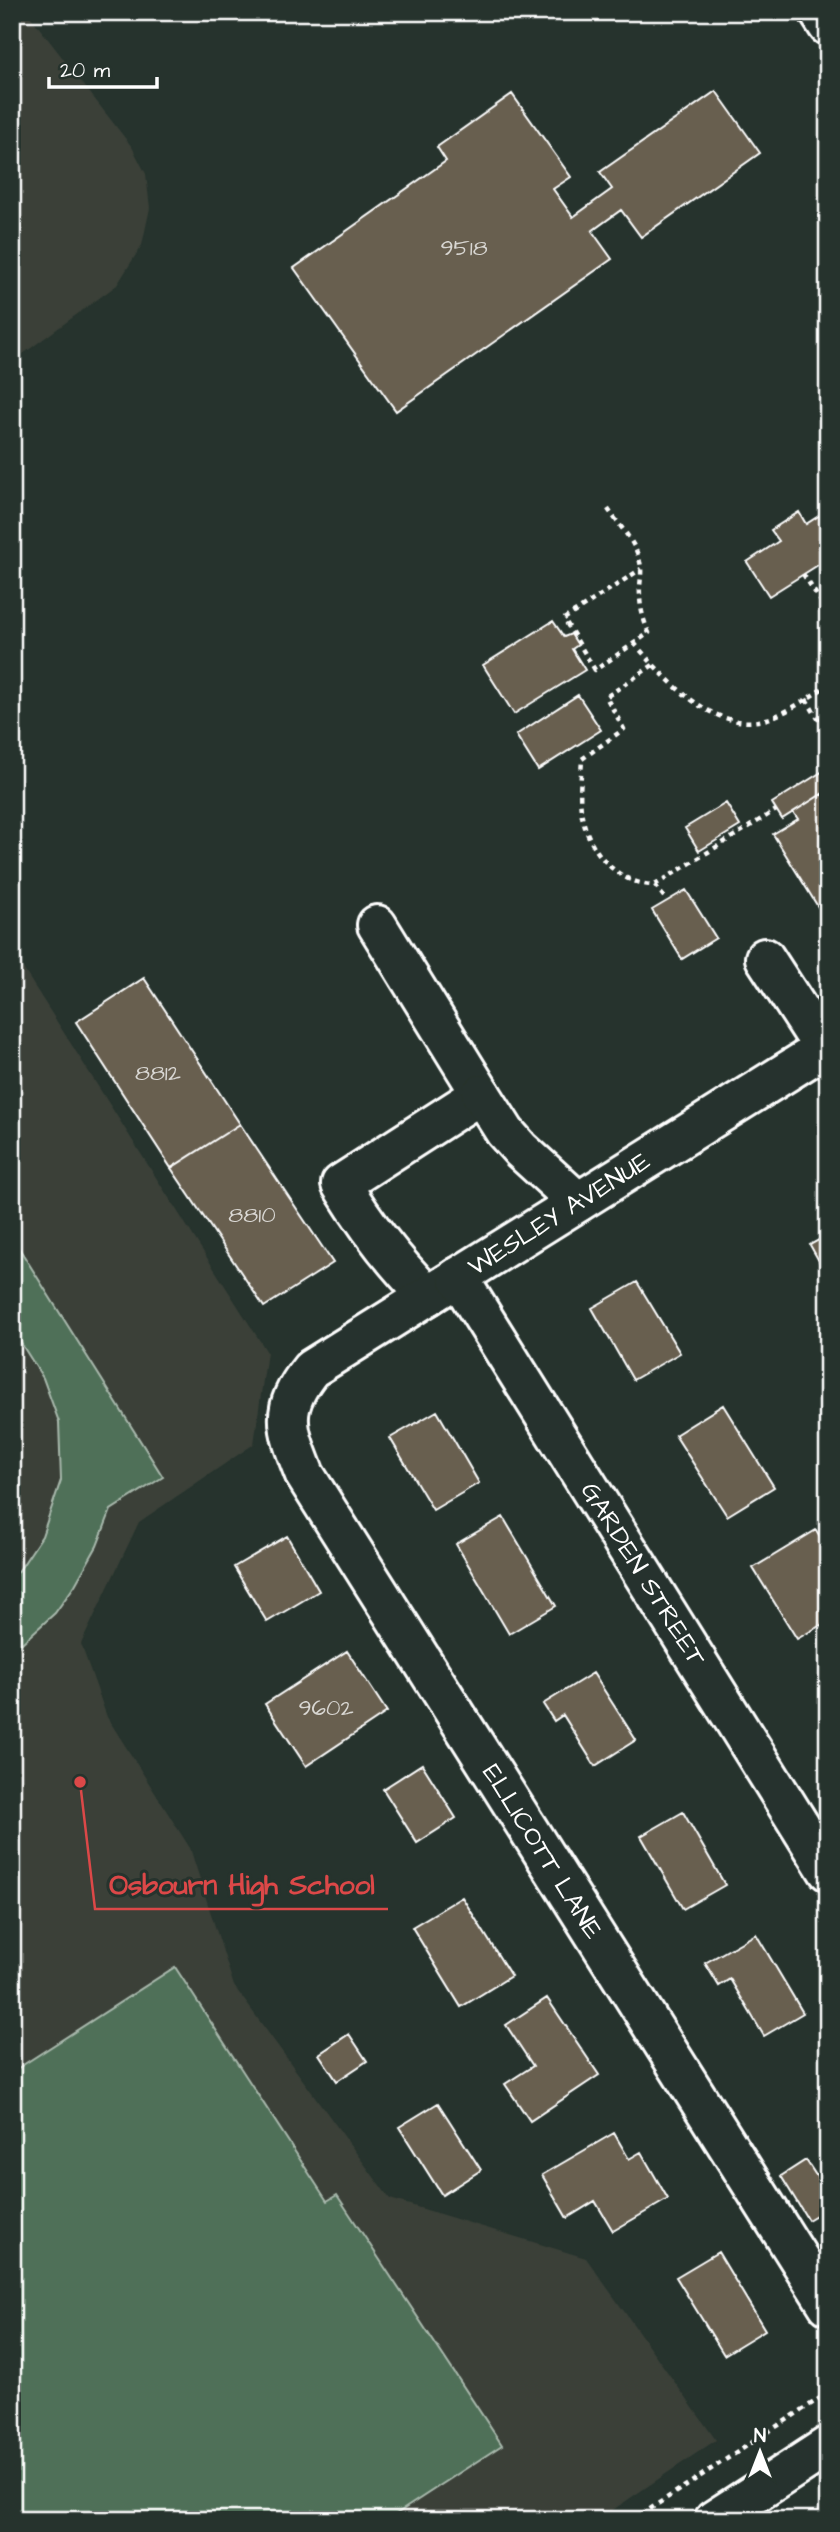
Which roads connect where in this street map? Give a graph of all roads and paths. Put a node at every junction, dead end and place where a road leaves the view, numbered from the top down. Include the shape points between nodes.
1 (819, 12) edge
2 (828, 26) edge
3 (608, 509) dead end
4 (641, 569) junction
5 (803, 574) dead end
6 (828, 612) edge
7 (634, 643) junction
8 (653, 665) junction
9 (828, 685) edge
10 (806, 699) junction
11 (828, 735) edge
12 (776, 810) dead end
13 (655, 885) junction
14 (667, 901) dead end
15 (377, 925) dead end
16 (765, 958) dead end
17 (826, 1047) edge
18 (481, 1094) junction
19 (578, 1202) junction
20 (443, 1287) junction
21 (296, 1388) joint
22 (828, 1871) edge
23 (828, 2305) edge
24 (828, 2393) edge
25 (828, 2446) edge
26 (633, 2520) edge
27 (714, 2520) edge

1 - 2 street
3 - 4 path via 636,551
4 - 7 path via 640,595 649,633
4 - 7 path via 564,619 596,670
5 - 6 path
7 - 8 path
8 - 10 path via 681,694 703,708 743,721 763,720
8 - 13 path via 606,697 624,729 582,759 581,797 582,819 600,856 629,880
9 - 10 path
10 - 11 path
12 - 13 path
13 - 14 path
15 - 18 street
16 - 17 street
17 - 19 street, WESLEY AVENUE
18 - 19 street via 521,1150
18 - 20 street, GARDEN STREET via 341,1184 386,1250
19 - 20 street, WESLEY AVENUE
20 - 21 street, WESLEY AVENUE via 311,1369
20 - 22 street, GARDEN STREET
21 - 23 street, ELLICOTT LANE via 289,1411 289,1435 305,1475
24 - 26 path
25 - 27 street

